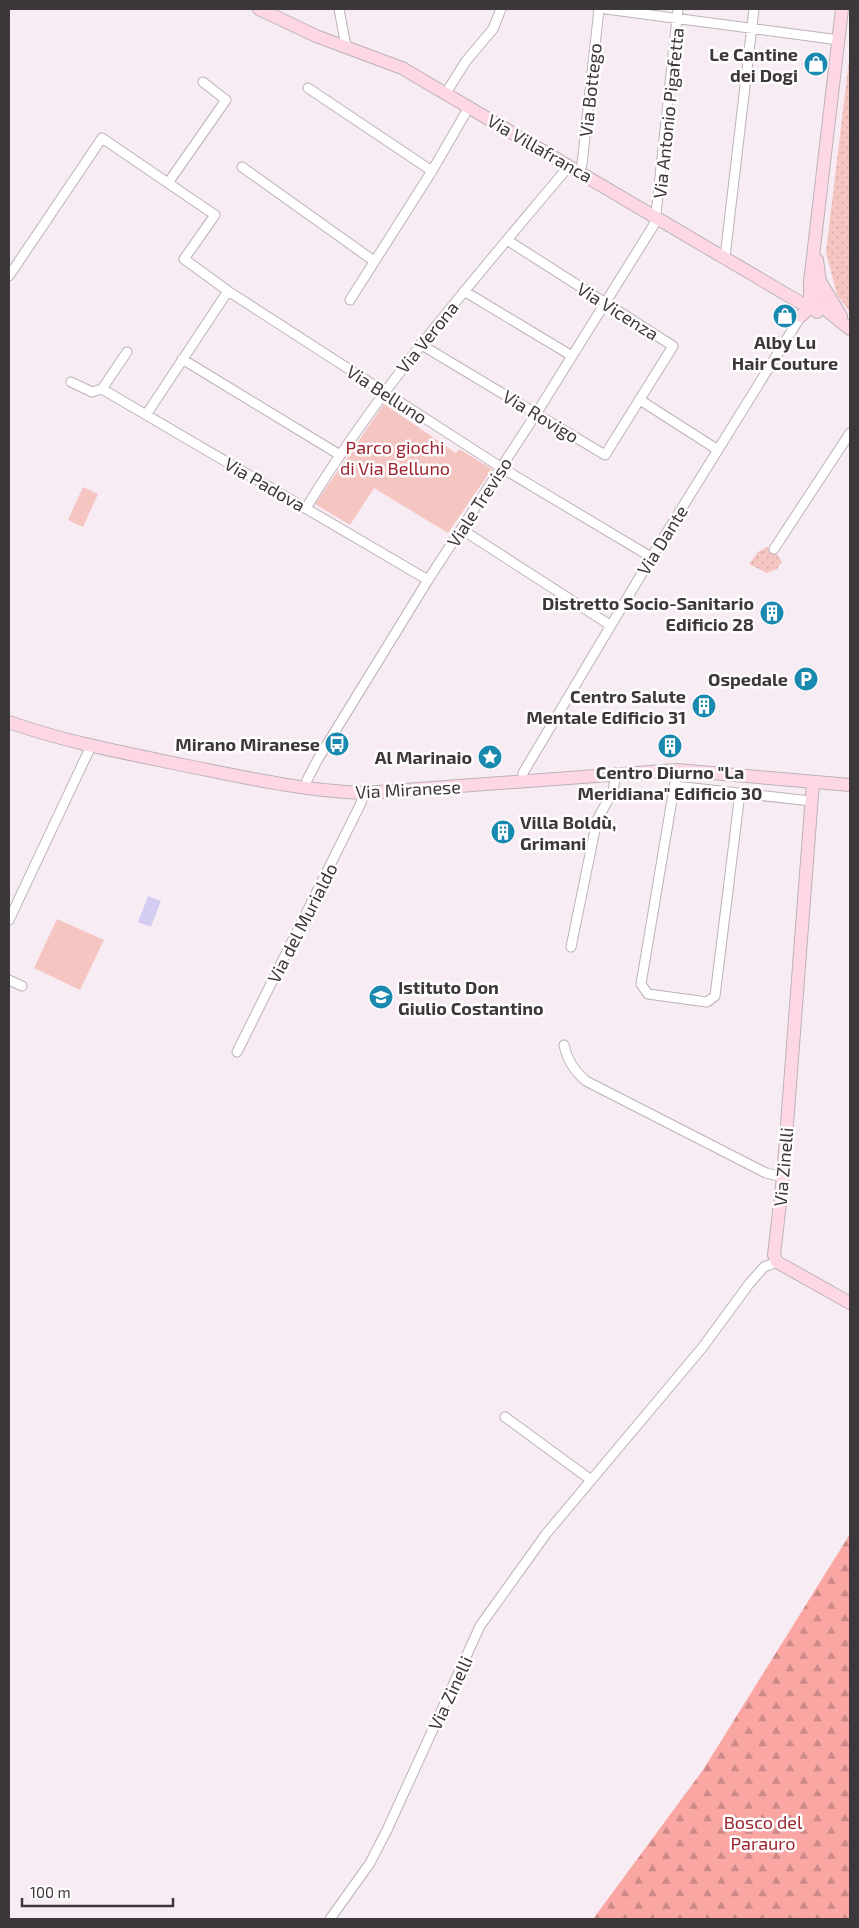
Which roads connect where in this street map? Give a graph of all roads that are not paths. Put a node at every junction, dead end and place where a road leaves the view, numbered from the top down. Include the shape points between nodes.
1 (259, 9) edge
2 (339, 9) edge
3 (501, 9) edge
4 (599, 9) edge
5 (606, 9) edge
6 (754, 9) edge
7 (842, 9) edge
8 (678, 13) edge
9 (752, 28) junction
10 (838, 40) junction
11 (346, 46) junction
12 (203, 82) dead end
13 (308, 88) dead end
14 (446, 93) junction
15 (469, 107) junction
16 (242, 167) dead end
17 (574, 169) junction
18 (432, 171) junction
19 (168, 183) junction
20 (657, 217) junction
21 (506, 240) junction
22 (816, 245) junction
23 (725, 257) junction
24 (374, 261) junction
25 (9, 276) edge
26 (822, 283) junction
27 (228, 290) junction
28 (464, 291) junction
29 (350, 300) dead end
30 (605, 304) junction
31 (812, 306) junction
32 (801, 316) joint
33 (850, 329) edge
34 (420, 344) junction
35 (127, 352) dead end
36 (572, 356) junction
37 (182, 359) junction
38 (71, 382) dead end
39 (102, 389) junction
40 (384, 393) junction
41 (640, 400) junction
42 (536, 414) junction
43 (146, 415) junction
44 (850, 433) edge
45 (718, 450) junction
46 (340, 455) junction
47 (502, 468) junction
48 (306, 508) junction
49 (461, 529) junction
50 (774, 549) dead end
51 (651, 557) junction
52 (428, 580) junction
53 (610, 625) junction
54 (9, 722) edge
55 (92, 744) junction
56 (677, 770) junction
57 (616, 773) junction
58 (523, 781) junction
59 (813, 782) junction
60 (850, 785) edge
61 (675, 786) junction
62 (306, 788) junction
63 (364, 793) junction
64 (740, 793) junction
65 (811, 801) junction
66 (9, 920) edge
67 (572, 947) dead end
68 (9, 980) edge
69 (22, 986) dead end
70 (564, 1045) dead end
71 (237, 1052) dead end
72 (782, 1177) junction
73 (777, 1262) junction
74 (850, 1302) edge
75 (505, 1417) dead end
76 (591, 1480) junction
77 (330, 1919) edge

1 - 11 main road, Via Villafranca
2 - 11 street
3 - 14 street via 493,29 466,61
4 - 17 street, Via Bottego via 582,164
5 - 8 street
6 - 9 street
7 - 10 main road
8 - 9 street
8 - 20 street, Via Antonio Pigafetta
9 - 10 street
9 - 23 street
10 - 22 main road
11 - 14 main road, Via Villafranca via 385,60
12 - 19 street via 226,100
13 - 18 street
14 - 15 main road, Via Villafranca
15 - 17 main road, Via Villafranca
15 - 18 street
16 - 24 street
17 - 20 main road, Via Villafranca
17 - 21 street, Via Verona
18 - 24 street
19 - 25 street, Via Belluno via 102,138
19 - 27 street, Via Belluno via 214,215 184,259
20 - 23 main road, Via Villafranca
20 - 30 street, Viale Treviso
21 - 28 street, Via Verona
21 - 30 street, Via Vicenza
22 - 26 main road, Via Villafranca
22 - 31 main road via 810,282
23 - 31 main road, Via Villafranca via 801,303
24 - 29 street
26 - 31 main road
26 - 33 main road, Via Villafranca via 834,309
27 - 37 street
27 - 40 street, Via Belluno
28 - 34 street, Via Verona
28 - 36 street, Via Verona
30 - 36 street, Viale Treviso
30 - 41 street, Via Vicenza via 673,346
31 - 32 main road, Via Dante
31 - 33 main road, Via Villafranca via 830,322
32 - 45 street, Via Dante
34 - 40 street, Via Verona
34 - 42 street, Via Rovigo
35 - 39 street
36 - 42 street, Viale Treviso
37 - 43 street
37 - 46 street
38 - 39 street, Via Padova via 92,392
39 - 43 street, Via Padova
40 - 46 street, Via Verona
40 - 47 street, Via Belluno
41 - 42 street, Via Rovigo via 605,455
41 - 45 street
42 - 47 street, Viale Treviso
43 - 48 street, Via Padova
44 - 50 street
45 - 51 street, Via Dante
46 - 48 street, Via Verona
47 - 49 street, Viale Treviso
47 - 51 street, Via Belluno
48 - 52 street, Via Padova
49 - 52 street, Viale Treviso
49 - 53 street
51 - 53 street, Via Dante
52 - 62 street, Viale Treviso via 318,758
53 - 58 street, Via Dante via 522,773
54 - 55 main road, Via Miranese
55 - 62 main road, Via Miranese
55 - 66 street
56 - 57 main road, Via Miranese
56 - 59 main road, Via Miranese
56 - 61 street
57 - 58 main road, Via Miranese
57 - 67 street via 612,792 597,820
58 - 63 main road, Via Miranese
59 - 60 main road, Via Miranese
59 - 65 main road, Via Zinelli
61 - 64 street
61 - 64 street via 641,984 648,994 707,1002 715,996
62 - 63 main road, Via Miranese
63 - 71 street, Via del Murialdo via 362,803
64 - 65 street
65 - 72 main road, Via Zinelli
68 - 69 street
70 - 72 street via 566,1057 586,1081 766,1174
72 - 73 main road, Via Zinelli via 774,1256
73 - 74 main road
73 - 76 street, Via Zinelli via 764,1267 702,1348
75 - 76 street
76 - 77 street, Via Zinelli via 546,1534 480,1626 383,1838

